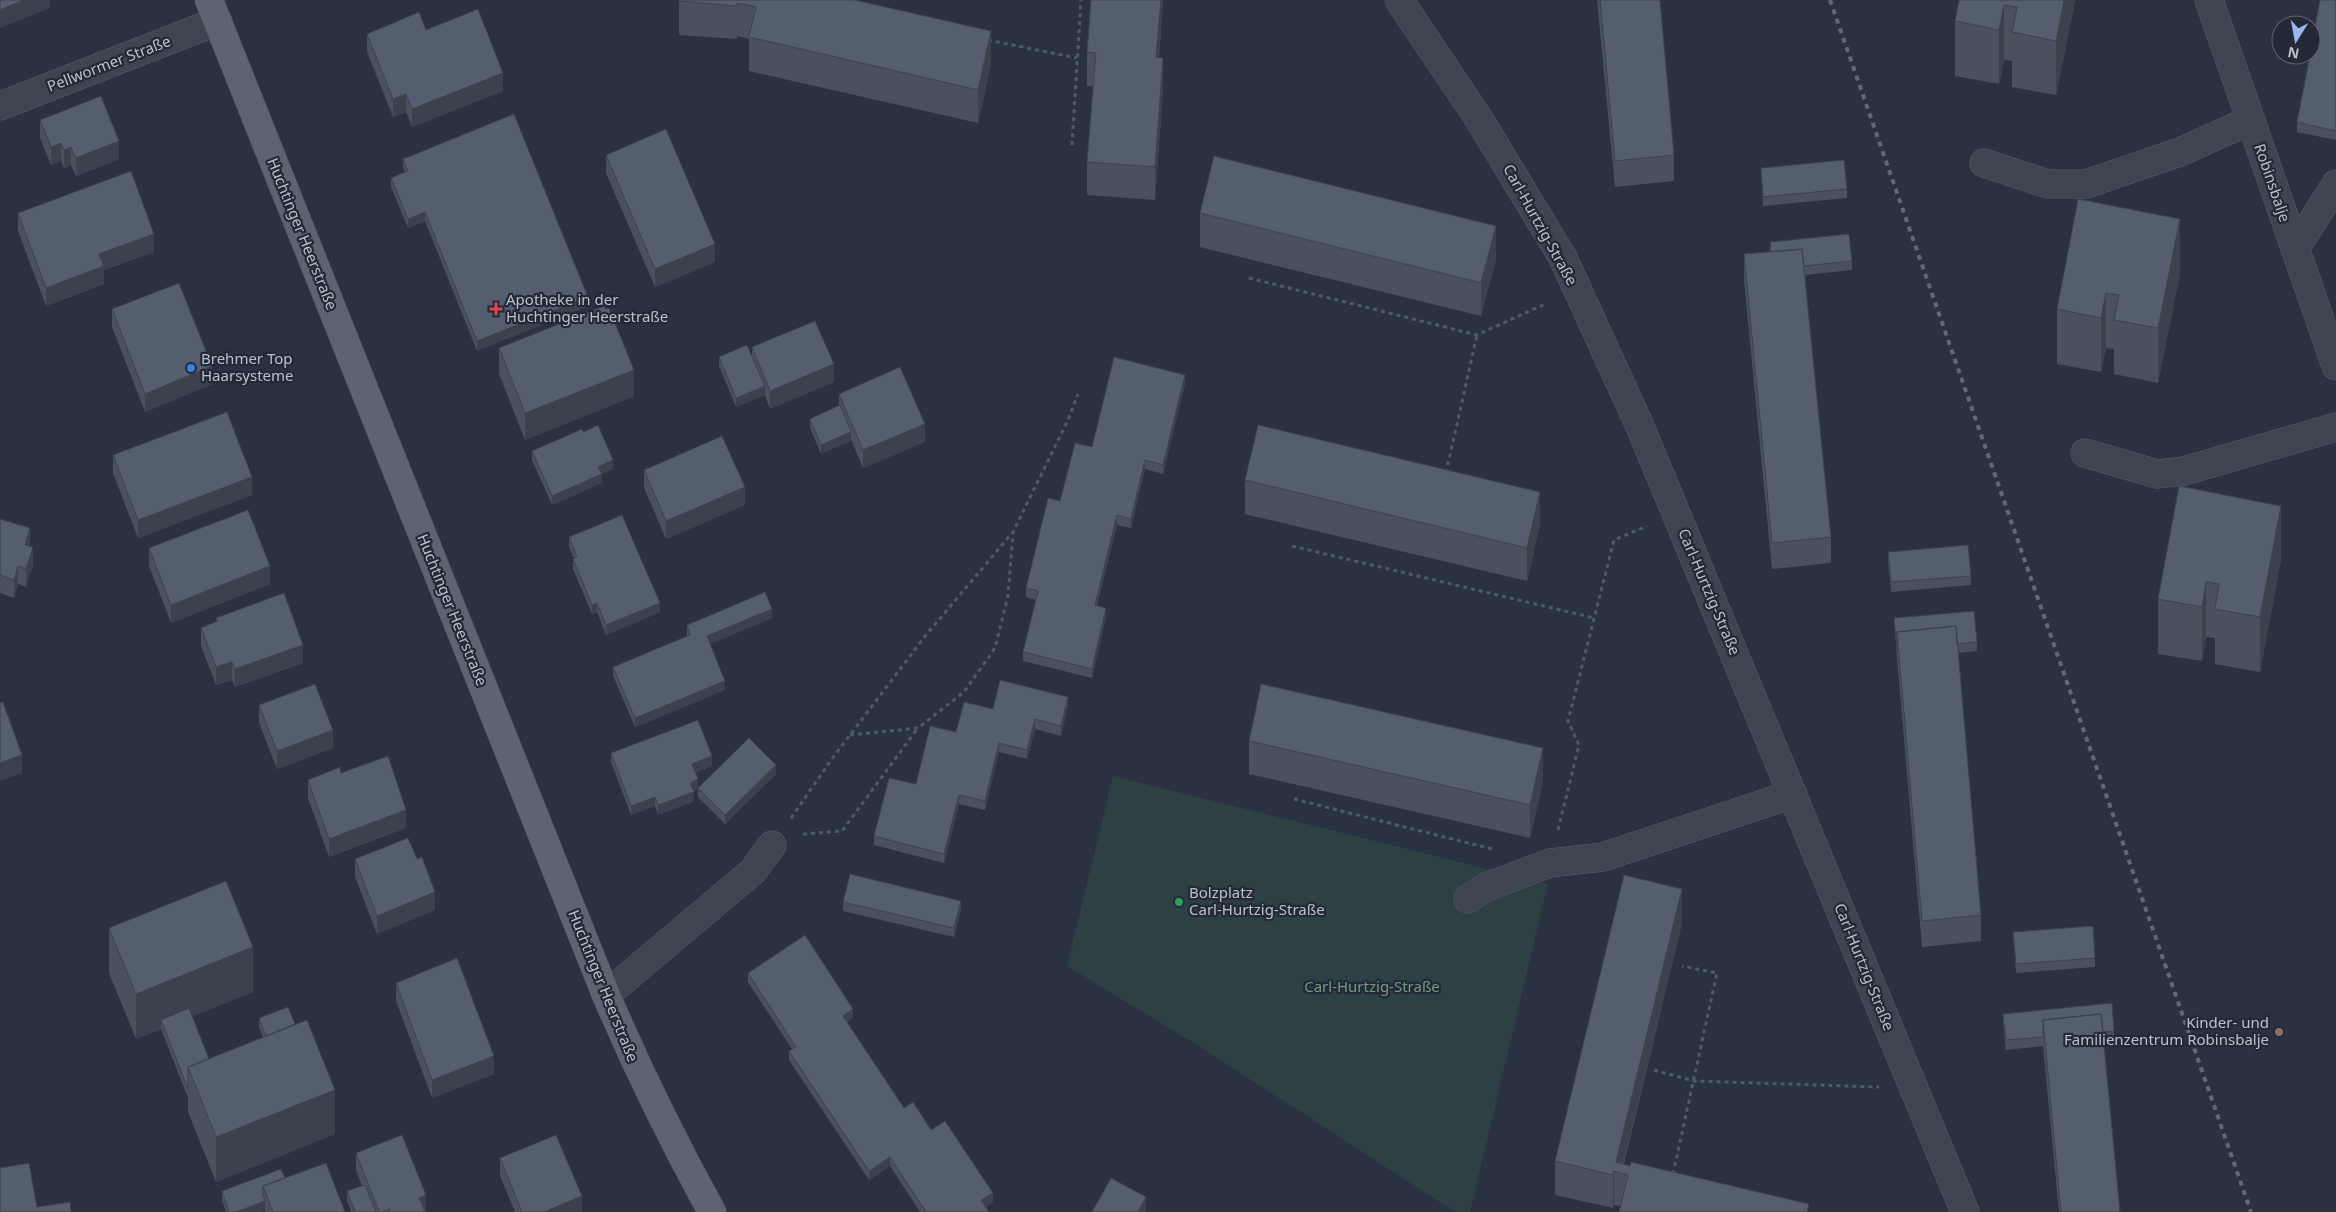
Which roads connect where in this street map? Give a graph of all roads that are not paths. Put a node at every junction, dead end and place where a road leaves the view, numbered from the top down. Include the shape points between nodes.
1 (1399, 0) edge
2 (2209, 0) edge
3 (213, 11) edge
4 (0, 106) edge
5 (2251, 120) junction
6 (1984, 164) dead end
7 (2336, 184) edge
8 (2295, 249) junction
9 (2336, 366) edge
10 (2336, 427) edge
11 (2085, 453) dead end
12 (1792, 794) junction
13 (775, 840) road end
14 (1468, 899) dead end
15 (606, 995) junction
16 (712, 1212) edge
17 (1965, 1212) edge

1 - 12 street, Carl-Hurtzig-Straße via 1479,118 1562,258 1639,424
2 - 5 street, Robinsbalje
3 - 4 street, Pellwormer Straße
3 - 15 main road, Huchtinger Heerstraße
5 - 6 street via 2180,152 2086,184 2048,184
5 - 8 street, Robinsbalje
7 - 8 street
8 - 9 street, Robinsbalje
10 - 11 street via 2184,471 2157,474
12 - 14 street via 1603,857 1550,863 1486,886
12 - 17 street, Carl-Hurtzig-Straße
13 - 15 street via 753,871
15 - 16 main road, Huchtinger Heerstraße via 674,1145

